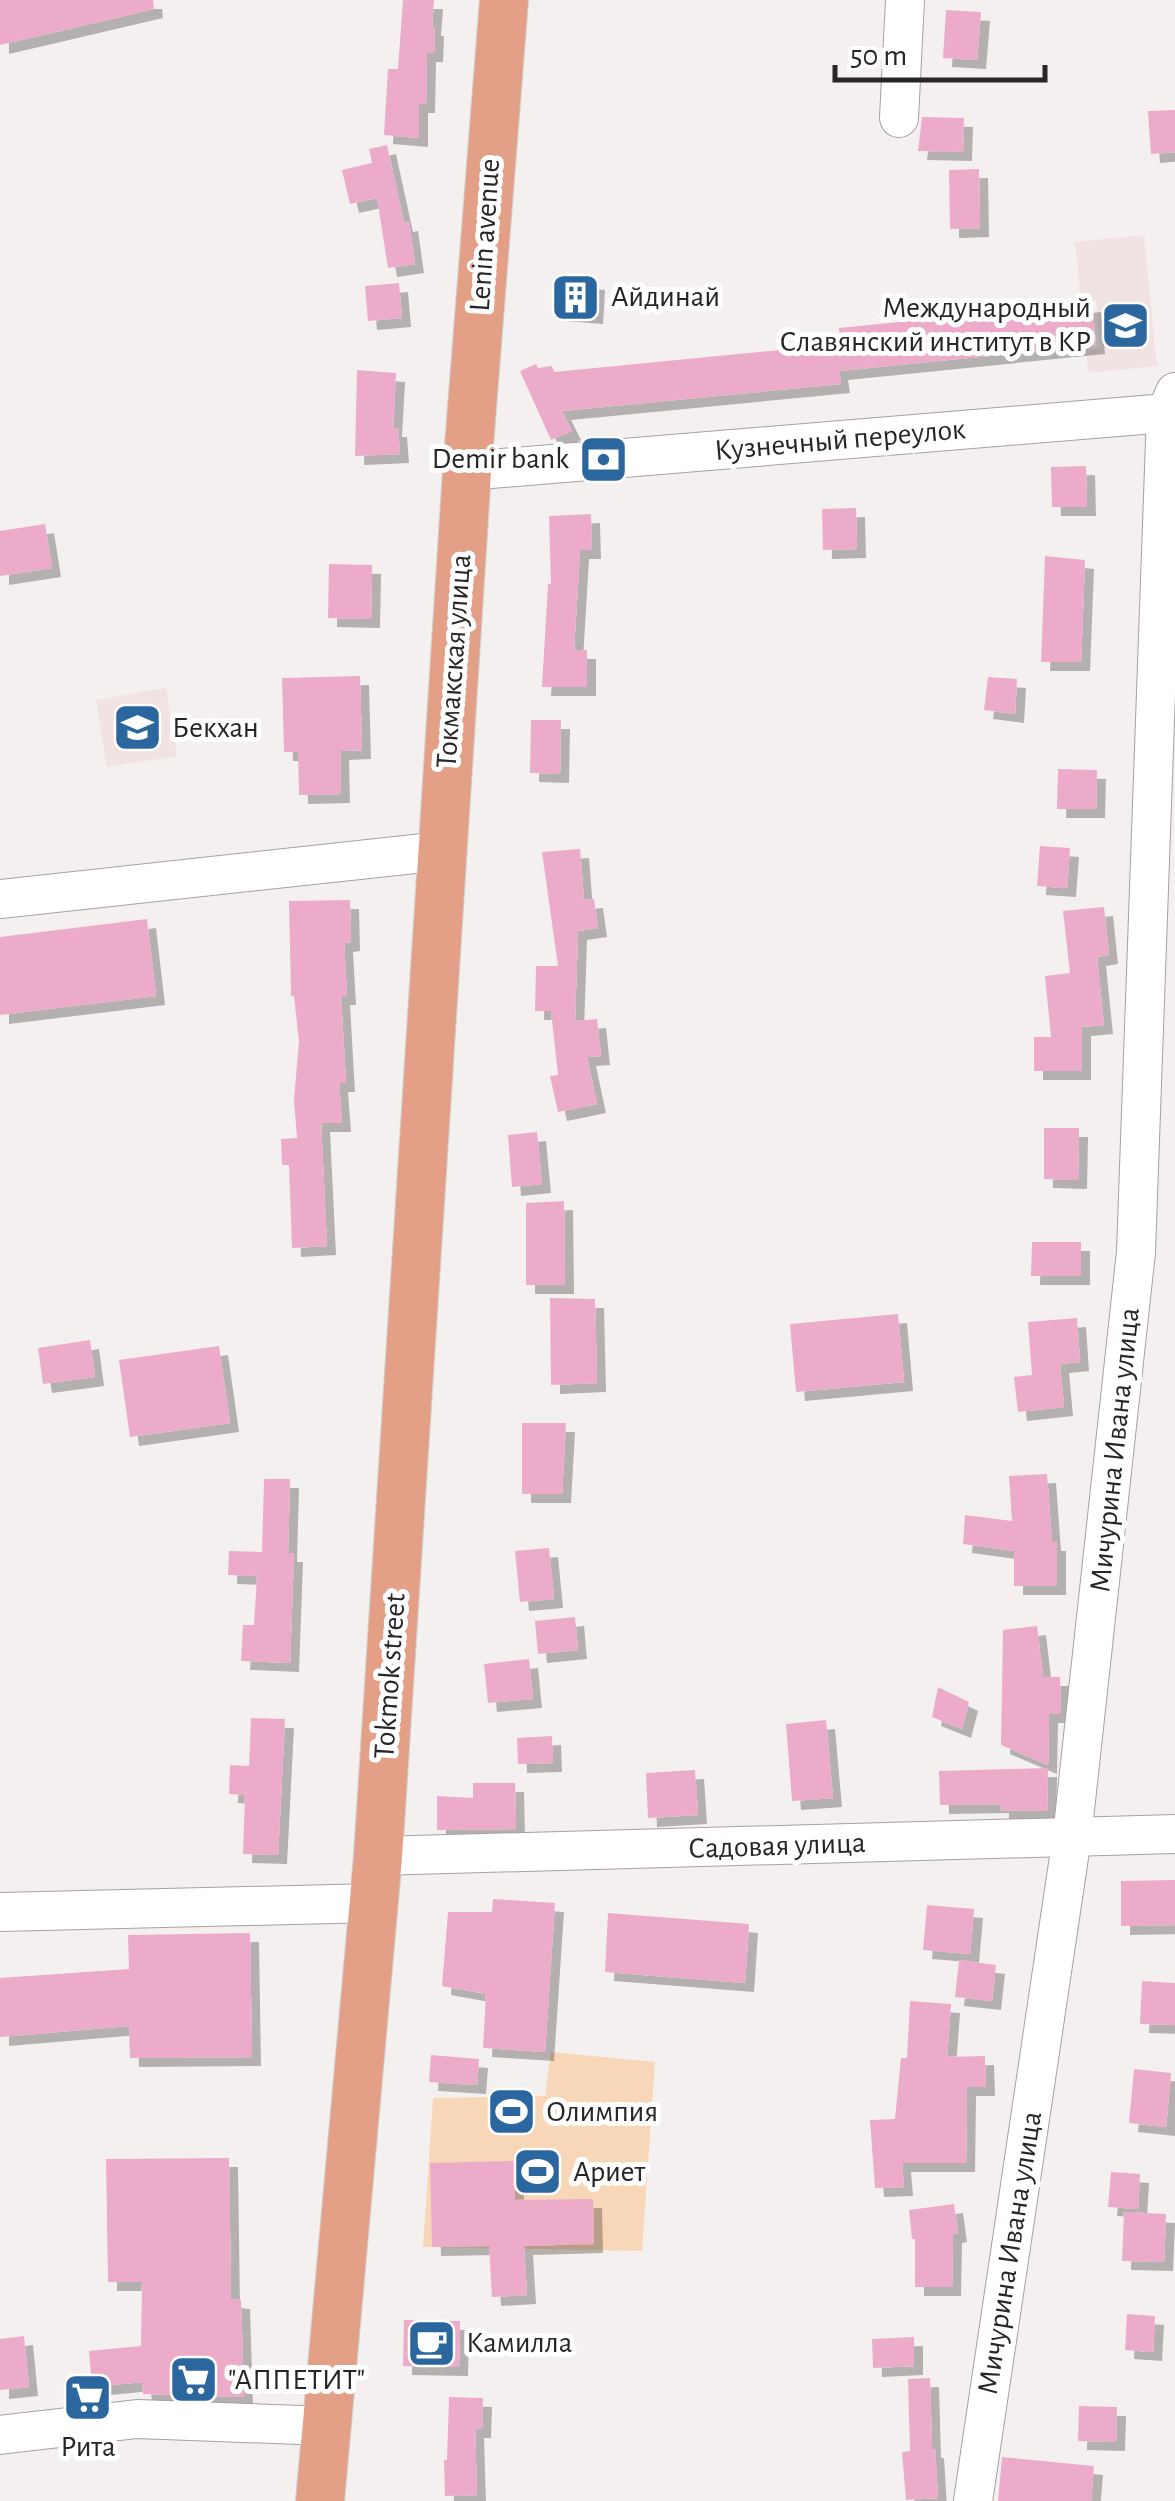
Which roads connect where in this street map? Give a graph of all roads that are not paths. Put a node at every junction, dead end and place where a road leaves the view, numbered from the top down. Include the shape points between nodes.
1 (504, 0) edge
2 (906, 0) edge
3 (898, 118) dead end
4 (1170, 403) edge
5 (467, 471) junction
6 (442, 850) junction
7 (0, 899) edge
8 (1175, 1834) edge
9 (1072, 1837) junction
10 (378, 1856) junction
11 (374, 1903) junction
12 (0, 1912) edge
13 (327, 2426) junction
14 (0, 2435) edge
15 (320, 2501) edge
16 (972, 2501) edge

1 - 5 main road, Lenin avenue
2 - 3 street
4 - 5 street, Кузнечный переулок
4 - 9 street, Мичурина Ивана улица via 1136,1252
5 - 6 main road, Токмакская улица
6 - 7 street
6 - 10 main road, Tokmok street
8 - 9 street, Садовая улица
9 - 10 street, Садовая улица
9 - 16 street, Мичурина Ивана улица
10 - 11 main road, Tokmok street
11 - 12 street
11 - 13 main road, Tokmok street
13 - 14 street via 137,2419
13 - 15 main road, Tokmok street

